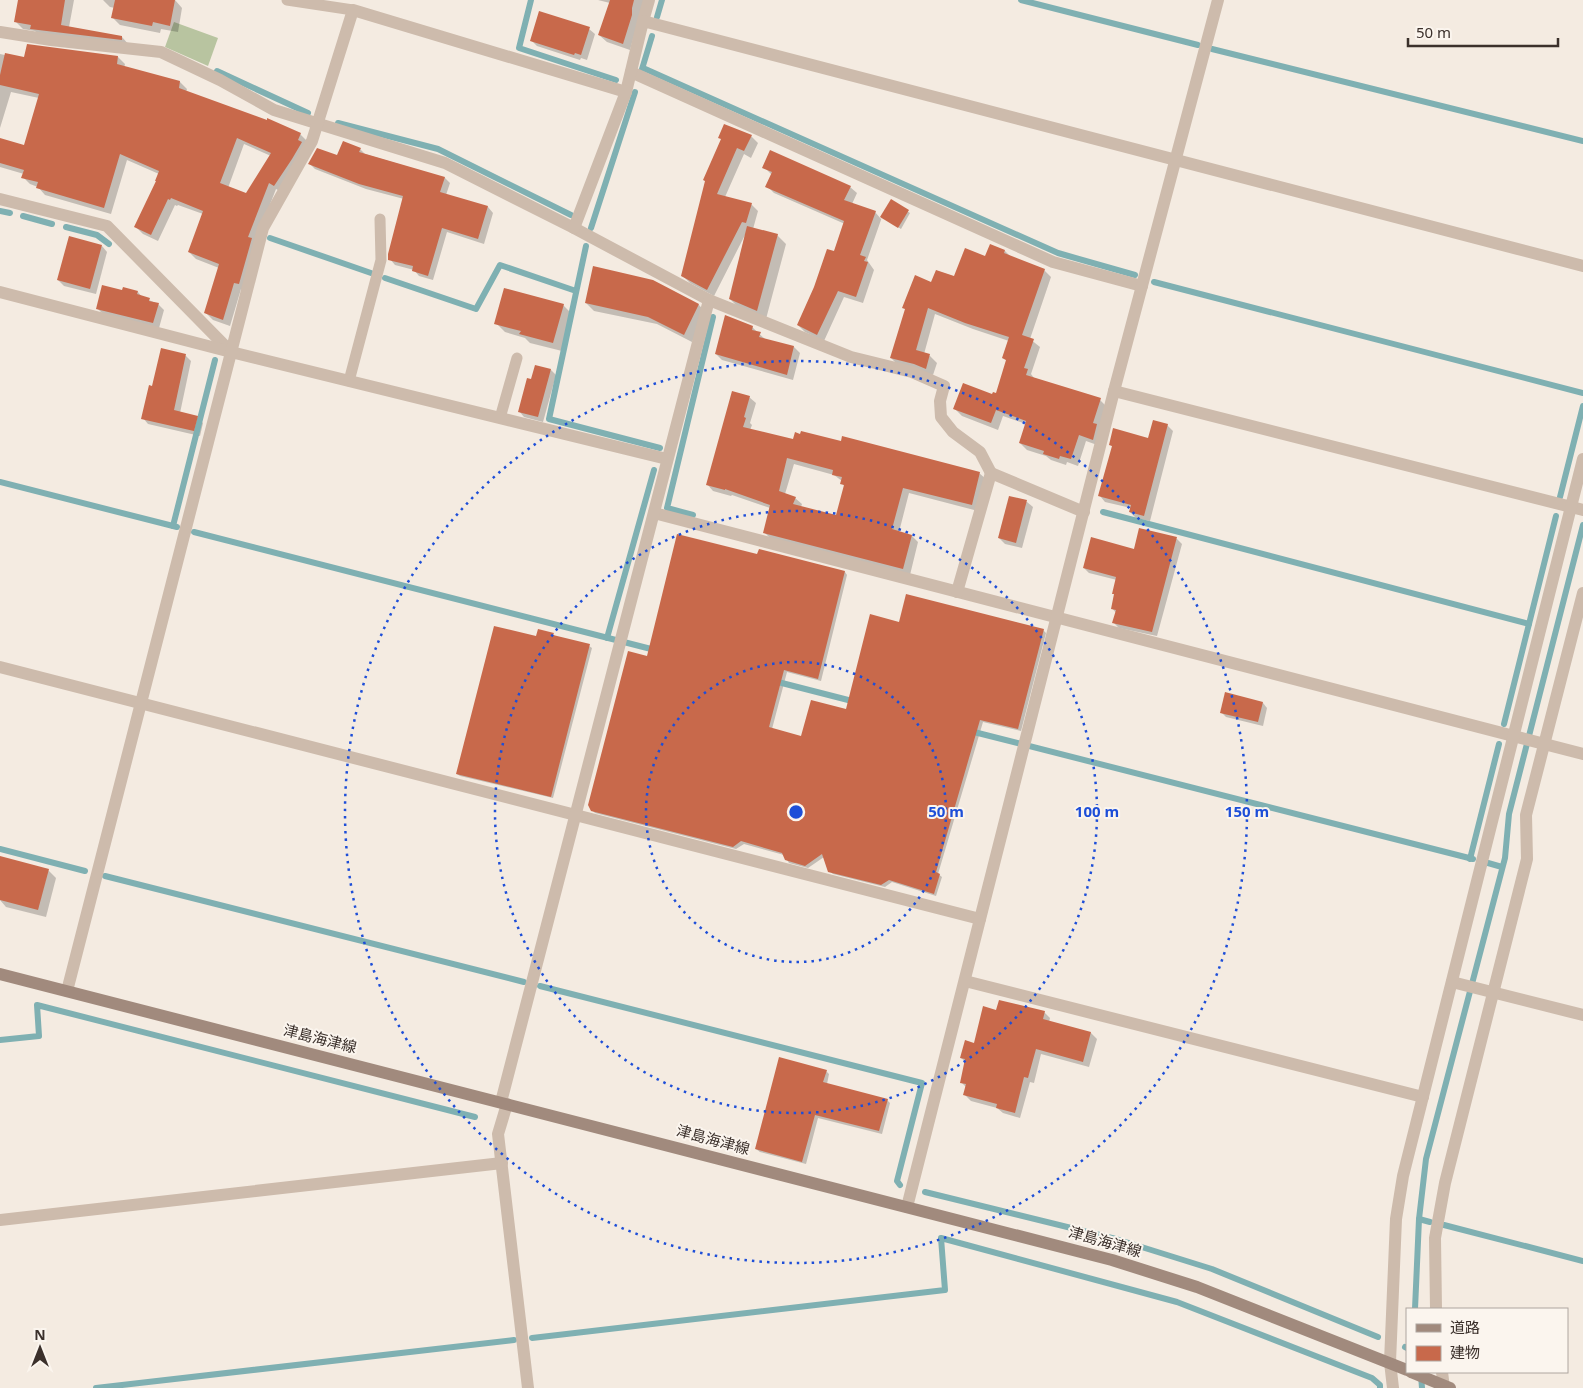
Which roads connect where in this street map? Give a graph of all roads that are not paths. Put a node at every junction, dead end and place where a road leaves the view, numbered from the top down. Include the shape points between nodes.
1 (287, 0) edge
2 (649, 0) edge
3 (1218, 0) edge
4 (355, 5) edge
5 (644, 21) junction
6 (0, 32) edge
7 (631, 72) junction
8 (626, 92) junction
9 (317, 124) junction
10 (1175, 161) junction
11 (0, 199) edge
12 (380, 219) dead end
13 (574, 228) junction
14 (1583, 266) edge
15 (1142, 286) junction
16 (0, 292) edge
17 (709, 300) junction
18 (231, 352) junction
19 (517, 358) dead end
20 (349, 381) junction
21 (1114, 391) junction
22 (500, 418) junction
23 (1583, 459) edge
24 (667, 460) junction
25 (991, 474) junction
26 (1576, 508) edge
27 (1084, 512) junction
28 (654, 513) junction
29 (957, 592) junction
30 (1583, 594) edge
31 (1057, 618) junction
32 (0, 667) edge
33 (141, 703) junction
34 (1516, 737) junction
35 (1542, 744) junction
36 (1583, 754) edge
37 (576, 814) junction
38 (980, 919) junction
39 (0, 974) edge
40 (965, 981) junction
41 (1456, 983) junction
42 (67, 991) junction
43 (1490, 991) junction
44 (1583, 1015) edge
45 (1423, 1097) junction
46 (504, 1103) junction
47 (502, 1163) junction
48 (907, 1207) junction
49 (0, 1220) edge
50 (1436, 1308) edge
51 (1390, 1362) junction
52 (1406, 1370) edge
53 (1414, 1373) edge
54 (1442, 1383) edge
55 (528, 1388) edge
56 (1393, 1388) edge

1 - 4 lane
2 - 5 street
3 - 10 street
4 - 8 street
4 - 9 street
5 - 7 street
5 - 10 street
6 - 9 street via 161,52 274,110
7 - 8 street
7 - 15 street via 1053,262
8 - 13 street
9 - 13 street via 445,163
9 - 18 street via 312,141 263,228
10 - 14 street
10 - 15 street
11 - 18 street via 106,226
12 - 20 lane via 381,260
13 - 17 street
15 - 21 street
16 - 18 street
17 - 24 street
17 - 25 street via 851,357 912,372 944,386 940,401 941,417 953,432 980,452
18 - 20 street
18 - 33 street
19 - 22 lane
20 - 22 street
21 - 26 street
21 - 27 street
22 - 24 street
23 - 26 street
24 - 28 street
25 - 27 street
25 - 29 street
26 - 34 street
27 - 31 street
28 - 29 street
28 - 37 street
29 - 31 street
30 - 35 street
31 - 34 street
31 - 38 street
32 - 33 street
33 - 37 street
33 - 42 street
34 - 35 street
34 - 41 street
35 - 36 street
35 - 43 street via 1526,815 1526,859
37 - 38 street
37 - 46 street
38 - 40 street
39 - 42 main road, 津島海津線
40 - 45 street
40 - 48 street
41 - 43 street
41 - 45 street
42 - 46 main road, 津島海津線
43 - 44 street
43 - 50 street via 1435,1238
45 - 51 street via 1396,1219
46 - 47 street via 498,1134
46 - 48 main road, 津島海津線
47 - 49 street
47 - 55 street
48 - 51 main road, 津島海津線 via 1112,1260 1196,1287
51 - 52 main road, 津島海津線
51 - 56 street
53 - 54 main road

